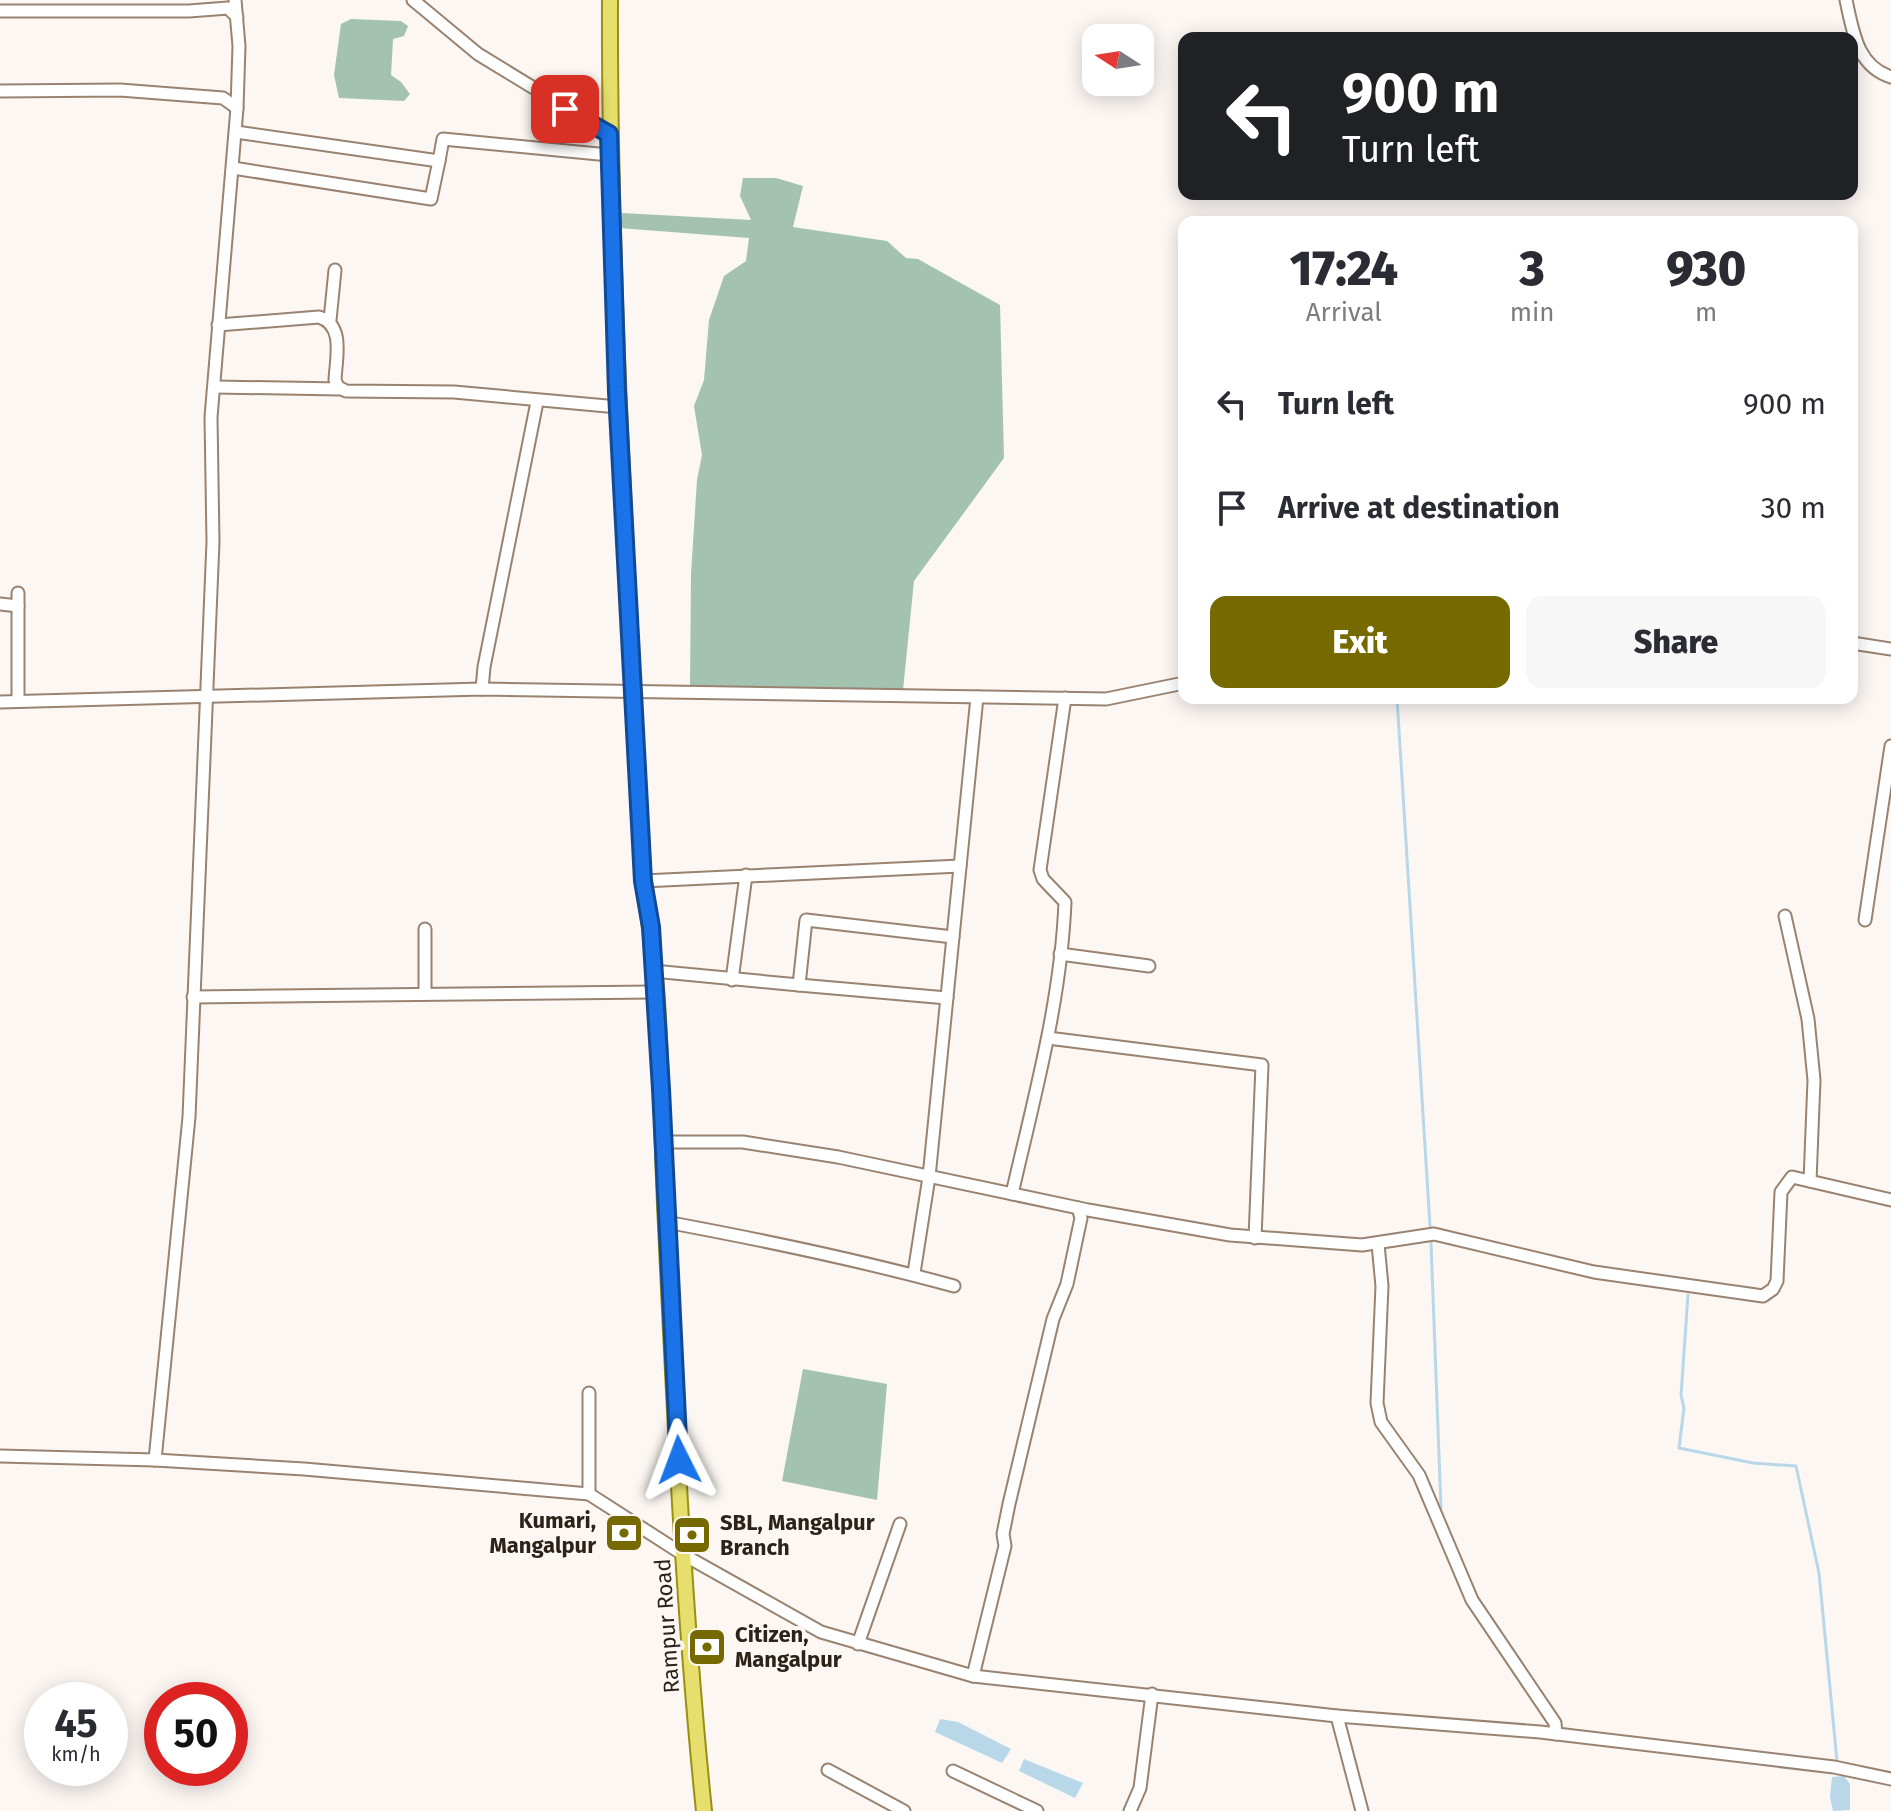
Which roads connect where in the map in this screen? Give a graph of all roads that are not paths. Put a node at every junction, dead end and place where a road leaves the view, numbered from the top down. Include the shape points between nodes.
1 (227, 0) edge
2 (235, 0) edge
3 (413, 0) edge
4 (610, 0) edge
5 (1846, 0) edge
6 (215, 8) junction
7 (0, 11) edge
8 (237, 17) junction
9 (1855, 32) edge
10 (1858, 45) edge
11 (1891, 77) edge
12 (0, 91) edge
13 (237, 108) junction
14 (236, 132) junction
15 (609, 134) junction
16 (609, 155) junction
17 (439, 161) junction
18 (233, 168) junction
19 (335, 270) dead end
20 (330, 320) junction
21 (218, 325) junction
22 (215, 387) junction
23 (341, 389) junction
24 (537, 402) junction
25 (618, 407) junction
26 (18, 593) dead end
27 (0, 604) edge
28 (18, 606) junction
29 (1858, 644) edge
30 (1891, 649) edge
31 (1178, 684) edge
32 (482, 689) junction
33 (633, 694) junction
34 (207, 695) junction
35 (977, 697) junction
36 (1065, 698) junction
37 (18, 701) junction
38 (0, 702) edge
39 (1891, 746) edge
40 (960, 866) junction
41 (746, 875) junction
42 (643, 881) junction
43 (1785, 916) dead end
44 (1865, 920) dead end
45 (425, 929) dead end
46 (953, 937) junction
47 (1060, 954) junction
48 (1149, 966) dead end
49 (653, 971) junction
50 (732, 980) junction
51 (799, 985) junction
52 (654, 992) junction
53 (425, 994) junction
54 (193, 997) junction
55 (947, 998) junction
56 (1048, 1038) junction
57 (663, 1142) junction
58 (929, 1177) junction
59 (1810, 1181) junction
60 (1012, 1194) junction
61 (1891, 1200) edge
62 (1078, 1208) junction
63 (666, 1222) junction
64 (1255, 1238) junction
65 (1378, 1244) junction
66 (914, 1273) junction
67 (954, 1286) dead end
68 (589, 1393) dead end
69 (0, 1456) edge
70 (155, 1460) junction
71 (589, 1494) junction
72 (900, 1524) dead end
73 (684, 1555) junction
74 (858, 1644) junction
75 (973, 1676) junction
76 (1152, 1694) junction
77 (1337, 1716) junction
78 (1556, 1734) junction
79 (828, 1770) dead end
80 (953, 1771) dead end
81 (1891, 1779) edge
82 (704, 1811) edge
83 (904, 1811) edge
84 (1037, 1811) edge
85 (1130, 1811) edge
86 (1362, 1811) edge

1 - 6 street
2 - 8 street
3 - 15 street via 478,54
4 - 15 main road, Rampur Road
5 - 9 street
6 - 7 street
6 - 8 street via 228,8
8 - 13 street
10 - 11 street via 1861,56
12 - 13 street via 120,90 223,98
13 - 14 street
14 - 17 street
14 - 18 street
15 - 16 main road, Rampur Road
16 - 17 street via 443,139
16 - 25 main road, Rampur Road
17 - 18 street via 431,199
18 - 21 street
19 - 20 street
20 - 21 street
20 - 23 street via 337,331 335,380
21 - 22 street
22 - 23 street
22 - 34 street
23 - 24 street via 454,392
24 - 25 street
24 - 32 street
25 - 33 main road, Rampur Road
26 - 28 street
27 - 28 street
28 - 37 street
29 - 30 street
31 - 36 street via 1106,699
32 - 33 street
32 - 34 street
33 - 35 street
33 - 42 main road, Rampur Road
34 - 37 street
34 - 54 street
35 - 36 street
35 - 40 street
36 - 47 street via 1040,870 1065,902
37 - 38 street
39 - 44 street
40 - 41 street
40 - 46 street
41 - 42 street
41 - 50 street
42 - 49 main road, Rampur Road
43 - 59 street via 1808,1019 1814,1080
45 - 53 street
46 - 51 street via 806,920
46 - 55 street
47 - 48 street
47 - 56 street
49 - 50 street
49 - 52 main road, Rampur Road
50 - 51 street
51 - 55 street
52 - 53 street
52 - 57 main road, Rampur Road
53 - 54 street
54 - 70 street via 188,1132
55 - 58 street
56 - 60 street
56 - 64 street via 1262,1065
57 - 58 street via 743,1142
57 - 63 main road, Rampur Road
58 - 60 street
58 - 66 street
59 - 61 street
59 - 65 street via 1792,1177 1781,1192 1777,1281 1763,1296 1594,1272 1434,1234
60 - 62 street
62 - 64 street
62 - 75 street via 1081,1218 1067,1284 1050,1332
63 - 66 street
63 - 73 main road, Rampur Road
64 - 65 street
65 - 78 street via 1381,1422 1419,1475 1472,1600 1555,1723
66 - 67 street
68 - 71 street
69 - 70 street
70 - 71 street
71 - 73 street
72 - 74 street
73 - 74 street via 821,1632
73 - 82 main road, Rampur Road
74 - 75 street
75 - 76 street
76 - 77 street
76 - 85 street via 1140,1788
77 - 78 street
77 - 86 street
78 - 81 street via 1834,1767
79 - 83 street
80 - 84 street

